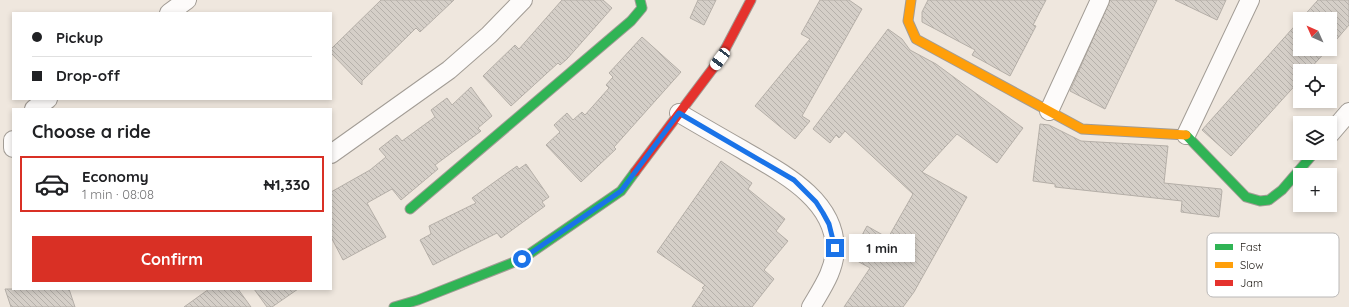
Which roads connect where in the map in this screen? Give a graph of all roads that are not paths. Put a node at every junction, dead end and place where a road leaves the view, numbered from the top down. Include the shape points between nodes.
1 (187, 0) edge
2 (523, 0) edge
3 (640, 0) edge
4 (911, 0) edge
5 (1100, 0) edge
6 (1250, 0) edge
7 (747, 2) edge
8 (170, 12) edge
9 (47, 100) edge
10 (35, 108) edge
11 (1049, 111) junction
12 (1349, 112) edge
13 (679, 113) junction
14 (1337, 126) edge
15 (1186, 135) junction
16 (332, 153) edge
17 (1308, 160) edge
18 (410, 208) dead end
19 (394, 307) edge
20 (812, 307) edge

1 - 8 street
2 - 16 street via 490,35 448,70
3 - 18 street via 642,8 631,21
4 - 11 street via 908,22 916,39
5 - 11 street
6 - 15 street
7 - 13 street via 720,59
9 - 10 street
11 - 15 street via 1082,129
12 - 14 street
13 - 19 street via 621,191 522,259
13 - 20 street via 794,180 816,202 829,224 835,248 831,272
15 - 17 street via 1246,197 1260,201 1269,200 1282,190

